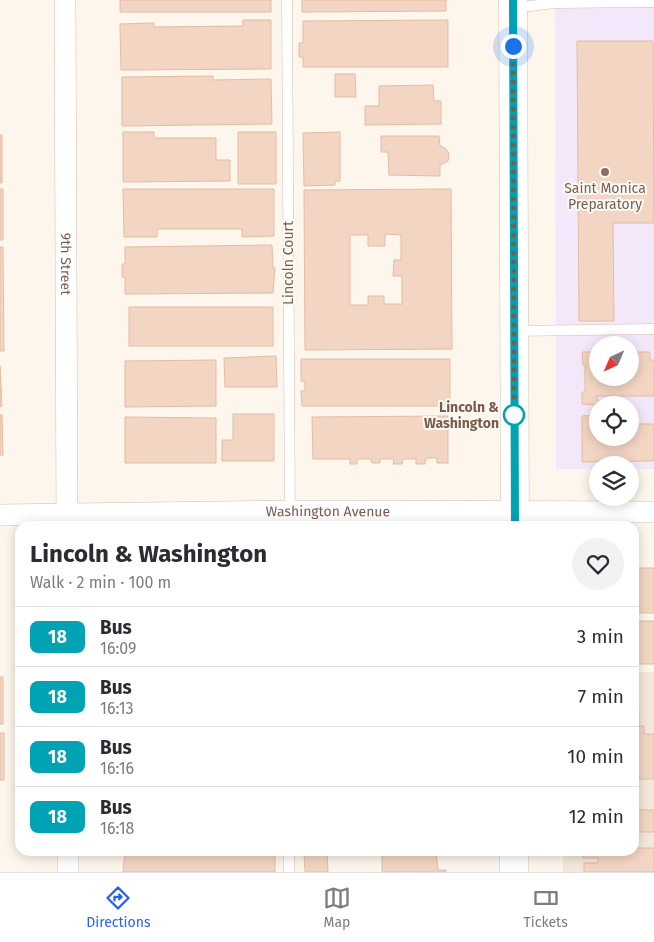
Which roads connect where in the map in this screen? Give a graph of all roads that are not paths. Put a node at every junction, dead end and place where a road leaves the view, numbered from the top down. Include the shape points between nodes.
1 (65, 0) edge
2 (287, 0) edge
3 (584, 1) edge
4 (654, 2) edge
5 (513, 4) edge
6 (654, 330) edge
7 (514, 331) junction
8 (654, 512) edge
9 (0, 515) edge
10 (290, 519) edge
11 (67, 520) edge
12 (515, 520) edge
13 (68, 856) edge
14 (289, 856) edge
15 (514, 856) edge
16 (68, 872) edge
17 (289, 872) edge
18 (514, 872) edge

1 - 11 street, 9th Street
2 - 10 lane, Lincoln Court
3 - 4 lane
3 - 5 lane
5 - 7 street
6 - 7 lane
7 - 12 street
8 - 12 street, Washington Avenue
9 - 11 street, Washington Avenue
10 - 11 street, Washington Avenue
10 - 12 street, Washington Avenue
13 - 16 street
14 - 17 lane
15 - 18 street

